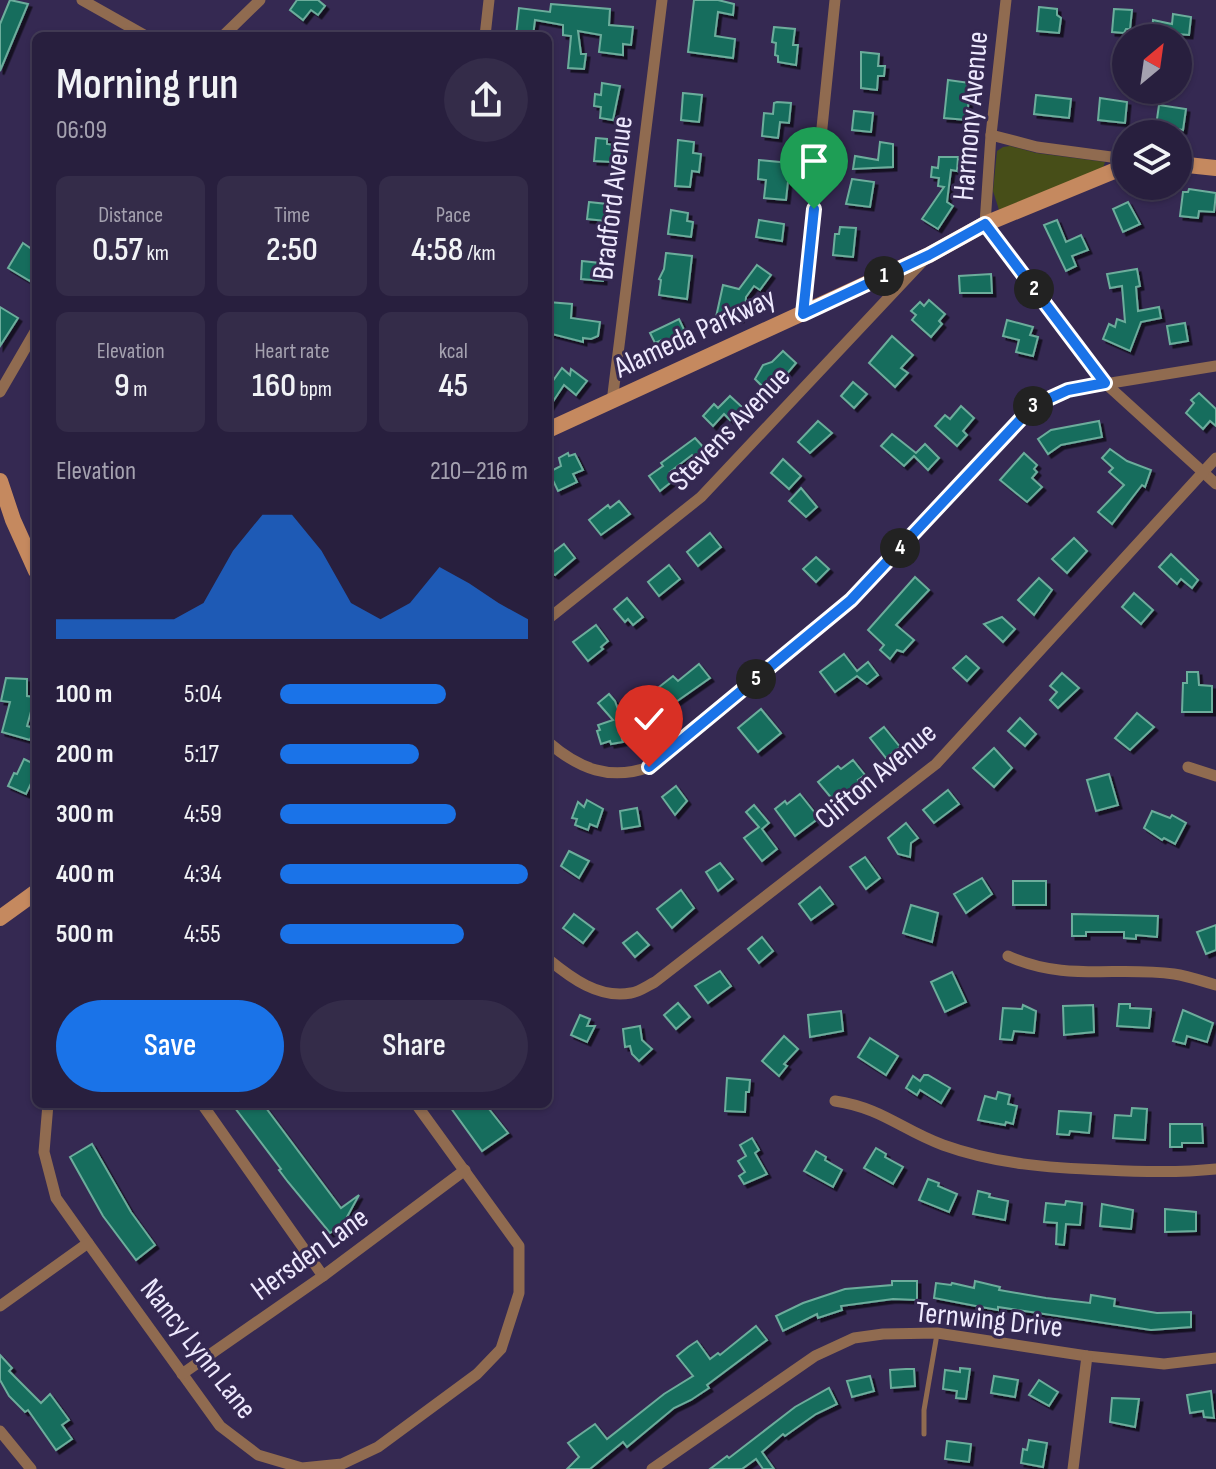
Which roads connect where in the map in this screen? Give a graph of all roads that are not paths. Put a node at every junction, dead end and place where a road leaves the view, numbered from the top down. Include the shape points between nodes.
1 (82, 0) edge
2 (260, 0) edge
3 (489, 0) edge
4 (662, 0) edge
5 (835, 0) edge
6 (1006, 0) edge
7 (139, 32) edge
8 (227, 32) edge
9 (485, 32) edge
10 (991, 135) junction
11 (1112, 157) edge
12 (1192, 165) edge
13 (1216, 168) edge
14 (1112, 172) edge
15 (985, 224) junction
16 (929, 255) junction
17 (803, 314) junction
18 (32, 337) edge
19 (1216, 366) edge
20 (1105, 383) junction
21 (0, 392) edge
22 (612, 402) junction
23 (552, 428) edge
24 (1216, 458) edge
25 (1202, 472) junction
26 (0, 481) edge
27 (1216, 484) edge
28 (32, 562) edge
29 (552, 616) edge
30 (552, 745) edge
31 (1188, 767) dead end
32 (1216, 776) edge
33 (32, 895) edge
34 (0, 918) edge
35 (1008, 956) dead end
36 (552, 962) edge
37 (1216, 985) edge
38 (835, 1101) dead end
39 (48, 1108) edge
40 (205, 1108) edge
41 (419, 1108) edge
42 (1216, 1169) edge
43 (465, 1170) junction
44 (88, 1243) junction
45 (323, 1276) junction
46 (0, 1306) edge
47 (937, 1333) junction
48 (1087, 1356) junction
49 (1216, 1358) edge
50 (182, 1374) junction
51 (0, 1431) edge
52 (924, 1434) dead end
53 (31, 1469) edge
54 (652, 1469) edge
55 (1073, 1469) edge

1 - 7 street
2 - 8 street
3 - 9 street
4 - 22 street, Bradford Avenue
5 - 17 street
6 - 10 street, Harmony Avenue
10 - 11 street
10 - 15 street, Harmony Avenue
12 - 13 street
14 - 15 street, Alameda Parkway
15 - 16 street, Alameda Parkway
15 - 20 street, Harmony Avenue
16 - 17 street, Alameda Parkway
16 - 29 street, Stevens Avenue via 701,497
17 - 22 street, Alameda Parkway
18 - 21 street
19 - 20 street
20 - 25 street, Harmony Avenue
20 - 30 street via 1068,390 1033,406 851,600 649,767 606,774
22 - 23 street, Alameda Parkway
24 - 25 street, Clifton Avenue
25 - 27 street, Harmony Avenue
25 - 36 street, Clifton Avenue via 936,764 655,982 632,993 612,993 589,987
26 - 28 street
31 - 32 street
33 - 34 street
35 - 37 street via 1059,971 1173,974
38 - 42 street via 860,1105 940,1144 993,1161 1180,1173
39 - 44 street, Nancy Lynn Lane via 44,1152 56,1198
40 - 45 street
41 - 43 street, Nancy Lynn Lane
43 - 45 street, Hersden Lane
43 - 50 street, Nancy Lynn Lane via 519,1246 519,1293 501,1349 477,1374 378,1447 342,1464 302,1468 258,1455 220,1426
44 - 46 street
44 - 50 street, Nancy Lynn Lane
45 - 50 street, Hersden Lane
47 - 48 street, Ternwing Drive
47 - 52 lane
47 - 54 street, Ternwing Drive via 854,1338 815,1356
48 - 49 street, Ternwing Drive via 1164,1364
48 - 55 street
51 - 53 street

